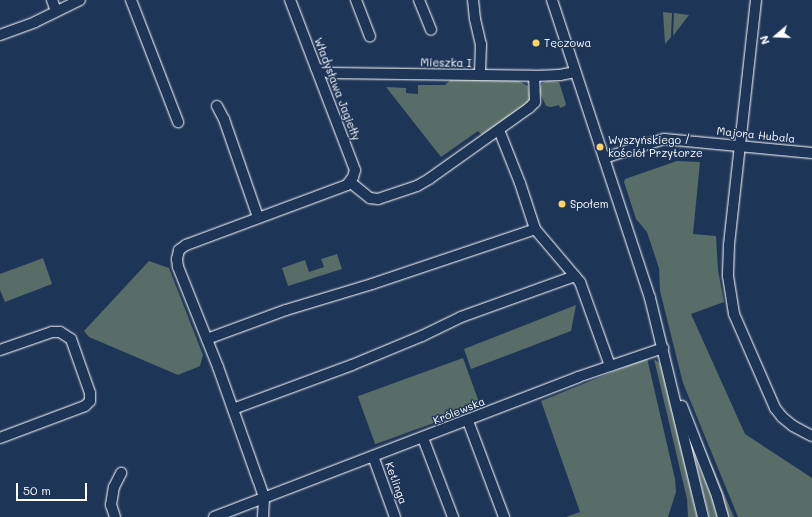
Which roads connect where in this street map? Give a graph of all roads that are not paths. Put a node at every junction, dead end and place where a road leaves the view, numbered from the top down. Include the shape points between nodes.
1 (52, 0) edge
2 (80, 0) edge
3 (131, 0) edge
4 (290, 0) edge
5 (356, 0) edge
6 (419, 0) edge
7 (473, 0) edge
8 (552, 0) edge
9 (756, 0) edge
10 (56, 11) junction
11 (431, 30) dead end
12 (0, 35) edge
13 (370, 36) dead end
14 (316, 68) junction
15 (575, 72) junction
16 (480, 75) junction
17 (534, 76) junction
18 (217, 106) dead end
19 (178, 122) dead end
20 (499, 130) junction
21 (740, 146) junction
22 (812, 153) edge
23 (604, 158) junction
24 (348, 184) junction
25 (258, 217) junction
26 (535, 229) junction
27 (575, 276) junction
28 (207, 339) junction
29 (663, 348) junction
30 (0, 350) edge
31 (610, 366) junction
32 (669, 372) junction
33 (233, 409) junction
34 (468, 421) junction
35 (812, 436) edge
36 (0, 438) edge
37 (423, 438) junction
38 (374, 456) junction
39 (121, 473) dead end
40 (264, 497) junction
41 (115, 517) edge
42 (214, 517) edge
43 (263, 517) edge
44 (395, 517) edge
45 (453, 517) edge
46 (504, 517) edge
47 (703, 517) edge
48 (722, 517) edge

1 - 10 street
2 - 10 street
3 - 19 street
4 - 14 street, Władysława Jagiełły
5 - 13 street
6 - 11 street
7 - 16 street via 481,44
8 - 15 street
9 - 21 street
10 - 12 street
14 - 16 street, Mieszka I via 330,73
14 - 24 street, Władysława Jagiełły via 355,170
15 - 17 street, Mieszka I
15 - 23 street
16 - 17 street, Mieszka I
17 - 20 street via 535,102
18 - 25 street via 238,157
20 - 24 street via 429,179 410,188 378,199 370,198
20 - 26 street
21 - 22 street, Majora Hubala
21 - 23 street, Majora Hubala via 664,139
21 - 35 street via 728,252 728,276 734,314 775,408 793,426
23 - 29 street via 650,298
24 - 25 street
25 - 28 street via 179,250 178,267
26 - 27 street
26 - 28 street via 286,310
27 - 31 street
27 - 33 street via 461,316 422,336 352,365
28 - 33 street
29 - 31 street, Królewska
29 - 32 street
30 - 36 street via 52,332 68,336 90,393 90,401 85,406
31 - 34 street, Królewska
32 - 47 street
32 - 48 street via 717,496
33 - 40 street
34 - 37 street, Królewska
34 - 46 street
37 - 38 street, Królewska
37 - 45 street
38 - 40 street, Królewska
38 - 44 street, Ketlinga
39 - 41 street via 114,487 111,505
40 - 42 street, Królewska
40 - 43 street

